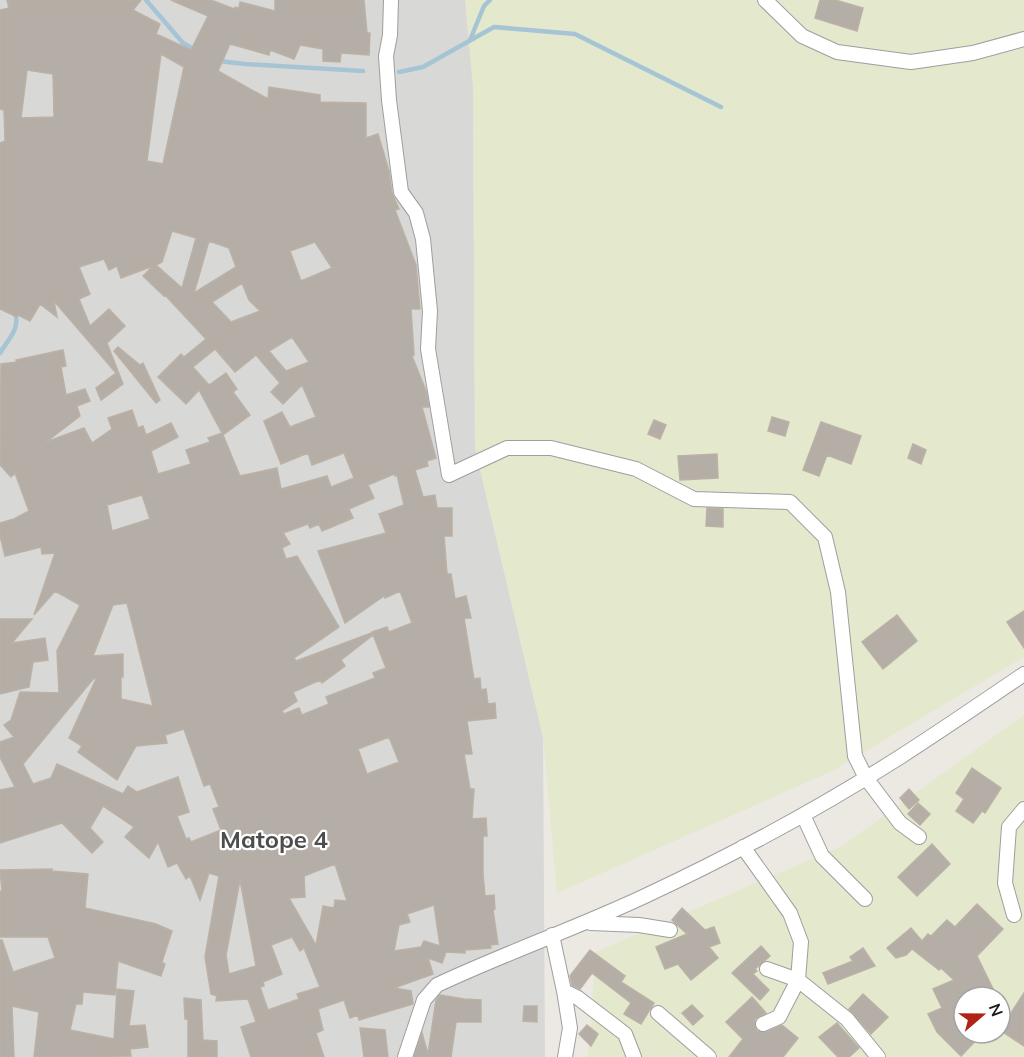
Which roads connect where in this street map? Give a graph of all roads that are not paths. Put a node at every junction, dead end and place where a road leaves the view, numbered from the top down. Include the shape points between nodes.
1 (392, 0) edge
2 (765, 0) edge
3 (1024, 39) edge
4 (1024, 674) edge
5 (866, 778) junction
6 (1024, 808) edge
7 (803, 815) junction
8 (920, 837) dead end
9 (743, 847) junction
10 (865, 898) dead end
11 (1014, 915) dead end
12 (586, 923) junction
13 (670, 930) dead end
14 (552, 935) junction
15 (767, 969) dead end
16 (798, 980) junction
17 (564, 991) junction
18 (658, 1013) dead end
19 (763, 1024) dead end
20 (405, 1057) edge
21 (565, 1057) edge
22 (634, 1057) edge
23 (709, 1057) edge
24 (878, 1057) edge

1 - 5 street via 386,56 389,100 401,192 416,213 423,239 430,311 428,349 449,475 507,448 551,448 636,468 694,499 790,502 825,537 838,592 855,756
2 - 3 street via 802,36 837,52 911,62 973,53
4 - 5 street
5 - 7 street
5 - 8 street via 900,823
6 - 11 street via 1009,827 1005,883
7 - 9 street
7 - 10 street via 822,856
9 - 12 street
9 - 16 street via 790,913 801,942
12 - 13 street
12 - 14 street
14 - 17 street
14 - 20 street via 437,985 424,1000
15 - 16 street
16 - 19 street via 779,1017
16 - 24 street via 847,1019
17 - 21 street via 570,1028
17 - 22 street via 625,1034
18 - 23 street

